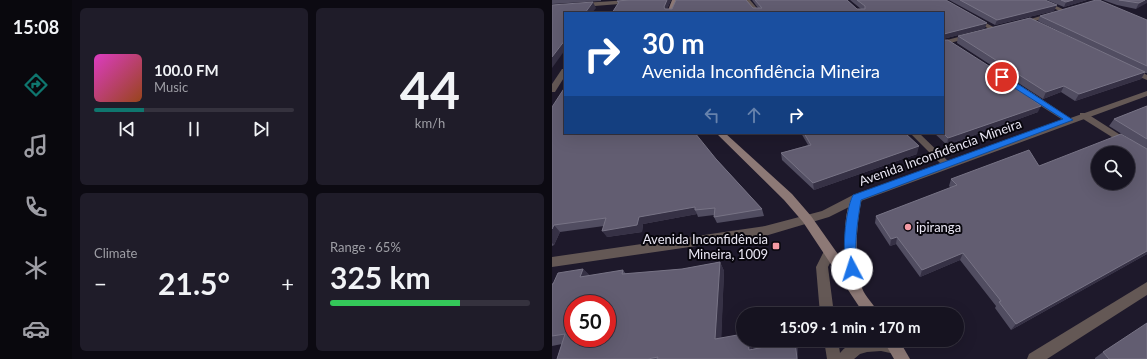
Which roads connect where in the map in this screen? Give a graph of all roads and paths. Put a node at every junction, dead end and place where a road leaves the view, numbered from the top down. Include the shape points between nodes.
1 (674, 0) edge
2 (747, 0) edge
3 (1038, 0) edge
4 (639, 1) edge
5 (574, 6) edge
6 (670, 12) edge
7 (757, 12) edge
8 (968, 15) edge
9 (1030, 20) junction
10 (1016, 24) edge
11 (1044, 27) edge
12 (1002, 28) edge
13 (995, 30) junction
14 (981, 33) edge
15 (974, 35) edge
16 (948, 44) edge
17 (1126, 68) edge
18 (564, 72) edge
19 (1147, 78) edge
20 (1015, 85) edge
21 (552, 90) edge
22 (1147, 93) edge
23 (1083, 115) junction
24 (1069, 120) junction
25 (721, 134) edge
26 (915, 134) edge
27 (1147, 156) edge
28 (947, 165) junction
29 (857, 198) junction
30 (807, 219) junction
31 (829, 253) junction
32 (552, 262) edge
33 (1147, 288) edge
34 (856, 291) junction
35 (826, 307) edge
36 (867, 307) edge
37 (831, 347) edge
38 (858, 347) edge
39 (896, 347) edge
40 (834, 359) edge
41 (845, 359) edge
42 (903, 359) edge
43 (1034, 359) edge

1 - 6 main road
2 - 7 street
3 - 9 street via 1068,11
4 - 5 street via 610,6
8 - 13 street
9 - 10 street
9 - 11 street
12 - 13 street
13 - 14 street
15 - 16 street
17 - 19 street
18 - 21 street
20 - 24 street
22 - 23 street, Avenida Inconfidência Mineira
23 - 24 street, Avenida Inconfidência Mineira
23 - 27 street
24 - 28 street, Avenida Inconfidência Mineira
25 - 30 main road via 788,197
26 - 28 street
28 - 29 street, Avenida Inconfidência Mineira
29 - 30 street, Avenida Inconfidência Mineira via 825,214
29 - 34 main road via 851,228 850,258
30 - 31 main road
30 - 32 street, Avenida Inconfidência Mineira via 765,231
31 - 34 main road
31 - 35 street via 822,267
33 - 43 street
34 - 36 main road
37 - 40 street
38 - 41 street via 850,351
39 - 42 main road

